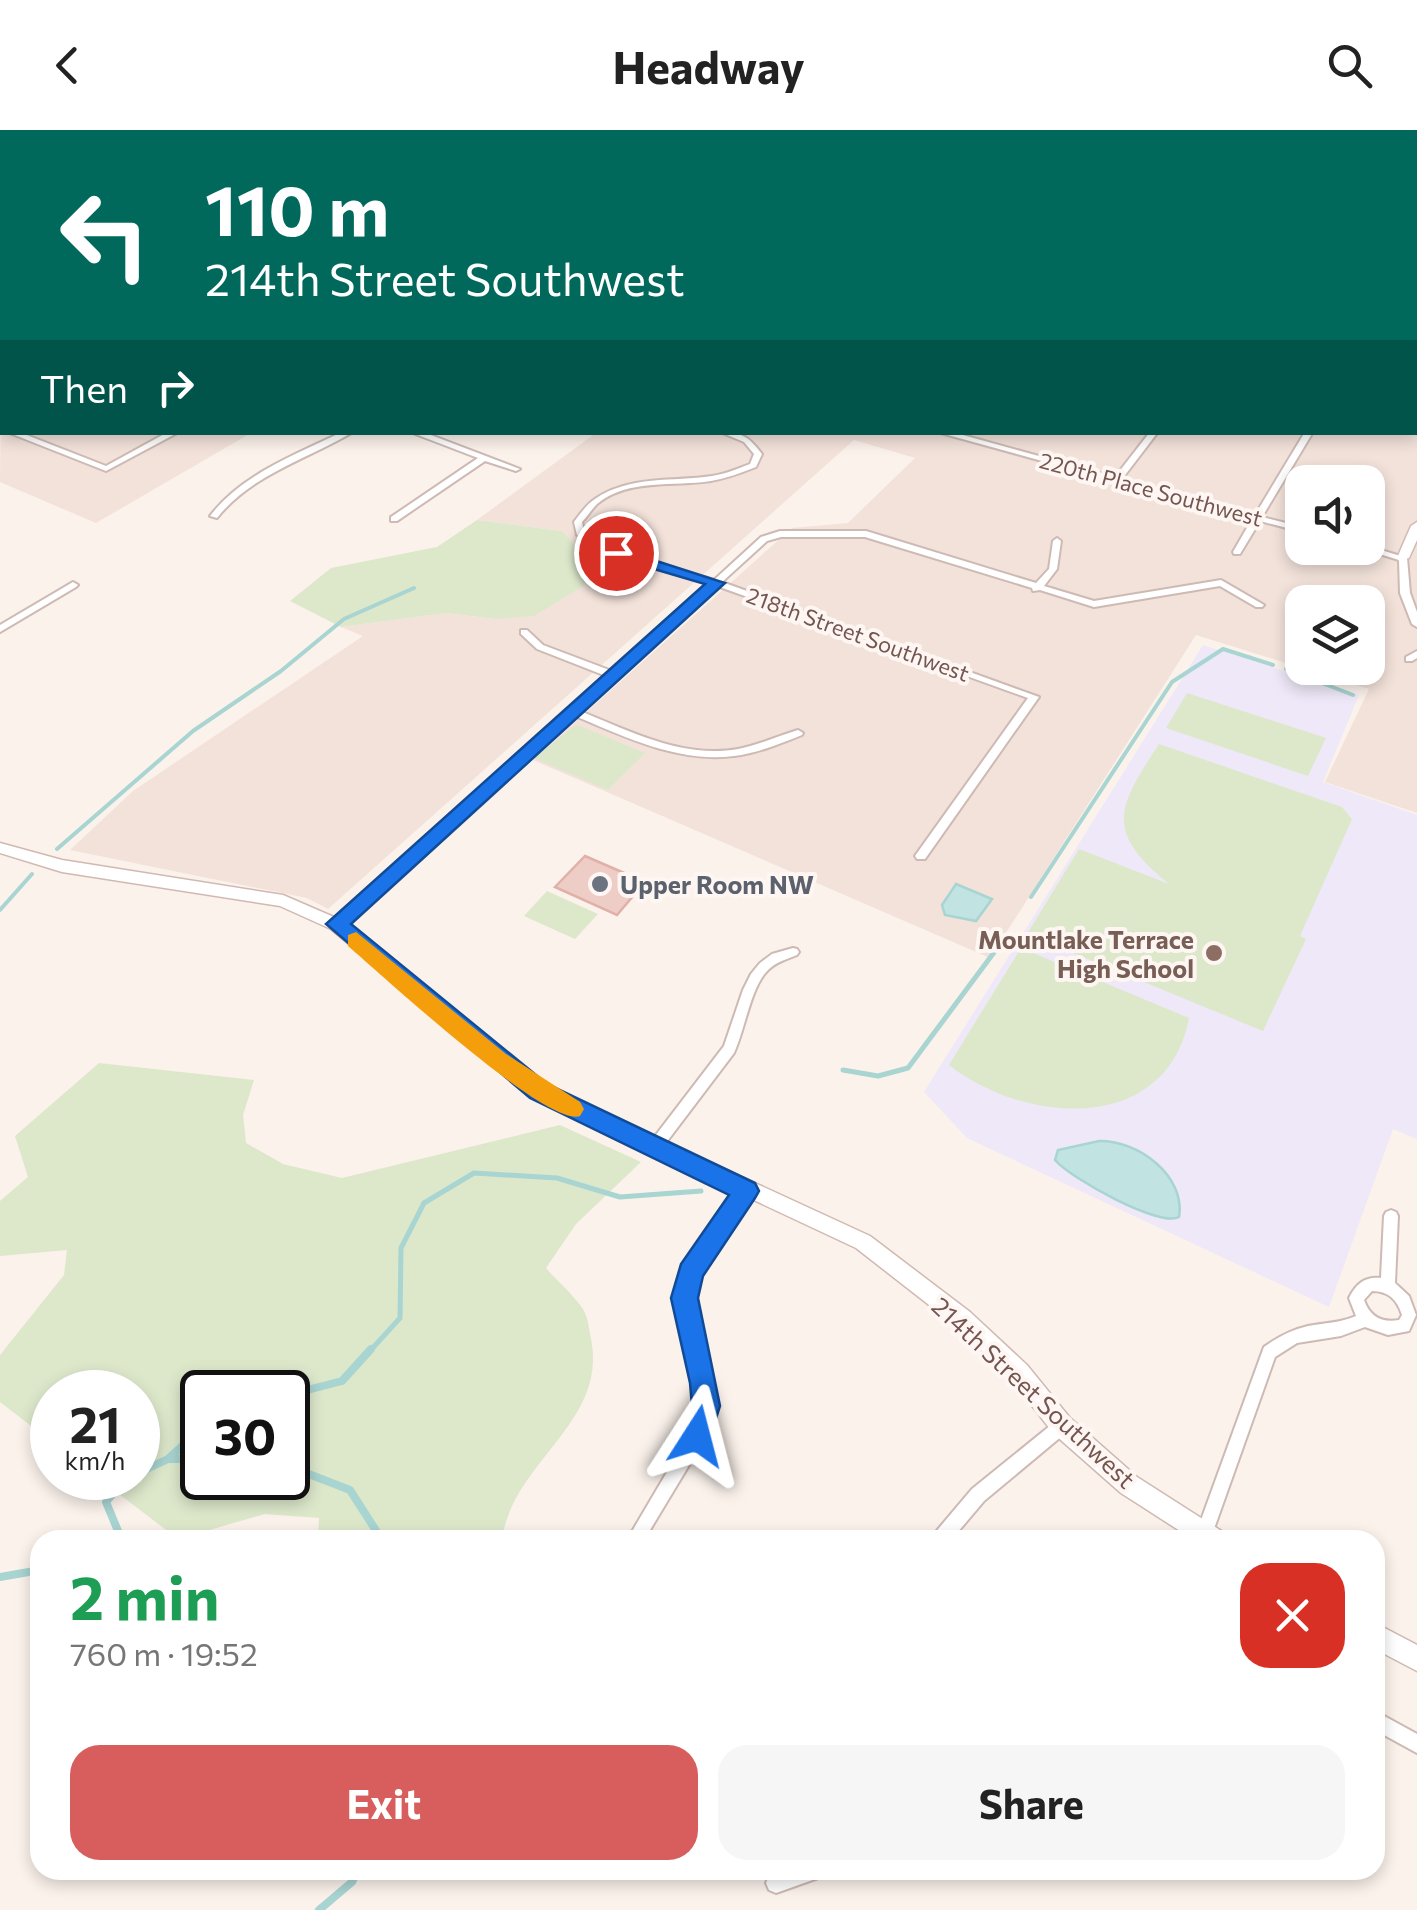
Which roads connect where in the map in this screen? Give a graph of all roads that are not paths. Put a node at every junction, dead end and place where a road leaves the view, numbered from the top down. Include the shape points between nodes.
1 (19, 435) edge
2 (169, 435) edge
3 (343, 435) edge
4 (422, 435) edge
5 (732, 435) edge
6 (953, 435) edge
7 (1152, 435) edge
8 (1307, 435) edge
9 (484, 458) junction
10 (516, 469) dead end
11 (1118, 479) junction
12 (214, 516) dead end
13 (1256, 517) junction
14 (394, 519) dead end
15 (1285, 525) edge
16 (1417, 526) edge
17 (1057, 542) dead end
18 (1237, 552) dead end
19 (1385, 554) edge
20 (1402, 558) junction
21 (716, 583) junction
22 (73, 585) dead end
23 (1036, 590) junction
24 (1258, 605) dead end
25 (1417, 624) edge
26 (0, 629) edge
27 (524, 632) dead end
28 (612, 675) junction
29 (574, 712) junction
30 (798, 733) dead end
31 (0, 848) edge
32 (921, 856) dead end
33 (337, 924) junction
34 (793, 952) dead end
35 (654, 1148) junction
36 (746, 1191) junction
37 (1391, 1216) dead end
38 (1388, 1287) junction
39 (1366, 1319) junction
40 (1062, 1426) junction
41 (641, 1530) edge
42 (948, 1530) edge
43 (1198, 1530) edge
44 (1211, 1530) edge
45 (1385, 1641) edge
46 (1417, 1660) edge
47 (1385, 1726) edge
48 (1417, 1744) edge
49 (785, 1880) edge
50 (776, 1883) dead end

1 - 2 street via 106,469
3 - 12 street via 222,502
4 - 9 street
5 - 21 street, 218th Street Southwest via 758,454 753,465 728,475 624,487 589,504 578,522 580,534 594,544
6 - 11 street, 220th Place Southwest
7 - 11 street
8 - 13 street
9 - 10 street
9 - 14 street
11 - 13 street, 220th Place Southwest
13 - 15 street, 220th Place Southwest
13 - 18 street
16 - 20 street
17 - 23 street via 1053,569
19 - 20 street
20 - 25 street
21 - 23 street via 764,539 866,534
21 - 28 street
21 - 32 street, 218th Street Southwest via 1034,698
22 - 26 street
23 - 24 street via 1094,604 1224,578
27 - 28 street via 540,647
28 - 29 street
29 - 30 street via 668,750 702,756 737,756
29 - 33 street
31 - 33 street, 214th Street Southwest via 62,866 283,902
33 - 35 street, 214th Street Southwest via 538,1091
34 - 35 street via 755,973 729,1049
35 - 36 street, 214th Street Southwest
36 - 40 street, 214th Street Southwest via 863,1242 963,1319 1019,1372
36 - 41 street via 690,1272 686,1314 706,1406 697,1436
37 - 38 street
38 - 39 street via 1368,1284 1358,1292
38 - 39 street via 1404,1300 1408,1321 1390,1330
39 - 44 street via 1349,1330 1290,1334 1268,1352
40 - 42 street via 978,1495
40 - 43 street, 214th Street Southwest via 1129,1486
45 - 46 street
47 - 48 street
49 - 50 street

